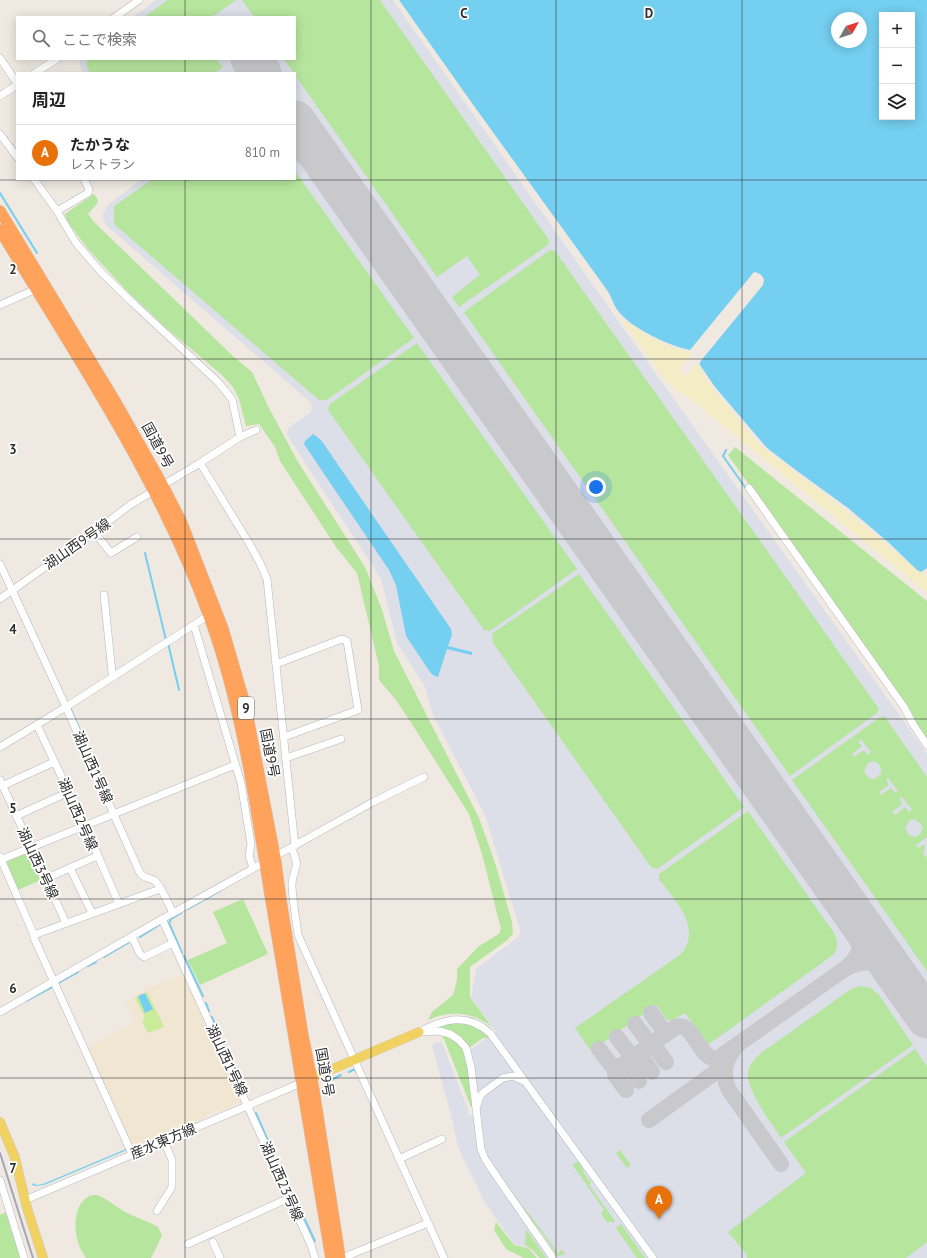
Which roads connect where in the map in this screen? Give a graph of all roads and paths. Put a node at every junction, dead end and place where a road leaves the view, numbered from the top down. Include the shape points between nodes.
1 (139, 0) edge
2 (116, 16) edge
3 (0, 58) edge
4 (55, 60) edge
5 (37, 72) edge
6 (16, 82) edge
7 (16, 85) edge
8 (0, 96) edge
9 (0, 134) edge
10 (16, 156) edge
11 (35, 180) edge
12 (84, 180) edge
13 (0, 211) edge
14 (57, 211) junction
15 (0, 230) edge
16 (36, 289) junction
17 (0, 305) edge
18 (256, 430) dead end
19 (240, 436) junction
20 (200, 463) junction
21 (159, 488) junction
22 (749, 488) dead end
23 (94, 532) junction
24 (137, 537) dead end
25 (0, 564) edge
26 (12, 590) junction
27 (104, 595) dead end
28 (0, 599) edge
29 (209, 615) junction
30 (194, 625) junction
31 (276, 664) junction
32 (114, 676) junction
33 (66, 707) junction
34 (37, 725) junction
35 (284, 737) junction
36 (341, 739) dead end
37 (927, 745) edge
38 (0, 747) edge
39 (246, 748) junction
40 (231, 752) junction
41 (286, 758) junction
42 (54, 762) junction
43 (235, 765) junction
44 (424, 777) dead end
45 (1, 783) edge
46 (69, 792) junction
47 (114, 814) junction
48 (16, 816) junction
49 (85, 826) junction
50 (31, 847) junction
51 (293, 847) junction
52 (97, 856) junction
53 (0, 859) edge
54 (270, 859) junction
55 (70, 868) junction
56 (253, 868) junction
57 (45, 879) junction
58 (160, 889) junction
59 (119, 904) junction
60 (92, 913) junction
61 (173, 913) junction
62 (162, 919) junction
63 (66, 923) junction
64 (34, 935) junction
65 (132, 937) junction
66 (173, 943) junction
67 (54, 983) junction
68 (0, 1012) edge
69 (419, 1032) junction
70 (354, 1060) junction
71 (516, 1069) junction
72 (503, 1078) junction
73 (306, 1081) junction
74 (527, 1083) junction
75 (248, 1106) junction
76 (476, 1108) junction
77 (0, 1122) edge
78 (442, 1139) dead end
79 (164, 1141) junction
80 (132, 1154) junction
81 (399, 1159) junction
82 (0, 1180) edge
83 (290, 1198) junction
84 (25, 1200) junction
85 (157, 1211) dead end
86 (428, 1223) junction
87 (213, 1242) dead end
88 (188, 1244) dead end
89 (24, 1258) edge
90 (43, 1258) edge
91 (220, 1258) edge
92 (315, 1258) edge
93 (331, 1258) edge
94 (341, 1258) edge
95 (444, 1258) edge
96 (553, 1258) edge
97 (653, 1258) edge

1 - 2 street
3 - 6 street
4 - 5 street
7 - 8 street
9 - 10 street
11 - 14 street
12 - 14 street via 89,189 88,193
13 - 21 highway, 国道9号 / 9 via 115,401
14 - 19 street via 76,243 101,272 218,382 232,399
15 - 16 highway, 国道9号 / 9
16 - 17 street
16 - 21 highway, 国道9号 / 9
18 - 19 street, 湖山西9号線
19 - 20 street, 湖山西9号線
20 - 21 street, 湖山西9号線
20 - 31 street via 249,543 267,579
21 - 23 street, 湖山西9号線 via 130,505
21 - 29 highway, 国道9号 / 9
21 - 54 highway, 国道9号 / 9 via 184,528 225,636 246,708
22 - 37 street via 904,707
23 - 24 street via 111,553
23 - 26 street, 湖山西9号線
25 - 26 street, 湖山西1号線
26 - 28 street, 湖山西9号線
26 - 33 street, 湖山西1号線
27 - 32 street
29 - 30 street
29 - 39 highway, 国道9号 / 9
30 - 32 street
30 - 40 street
31 - 35 street
31 - 35 street via 342,639 347,641 358,710
32 - 33 street
33 - 34 street
33 - 47 street, 湖山西1号線
34 - 38 street
34 - 42 street, 湖山西2号線
35 - 41 street
36 - 41 street
39 - 40 street
39 - 54 highway, 国道9号 / 9
40 - 43 street
41 - 51 street
42 - 45 street
42 - 46 street, 湖山西2号線
43 - 47 street
43 - 56 street via 241,783 251,844 248,856
44 - 51 street
45 - 48 street, 湖山西3号線
46 - 48 street
46 - 49 street, 湖山西2号線
47 - 49 street
47 - 58 street, 湖山西1号線 via 140,873 154,881
48 - 50 street, 湖山西3号線
49 - 50 street
49 - 52 street, 湖山西2号線
50 - 53 street
50 - 57 street, 湖山西3号線
51 - 54 street
51 - 70 street via 297,858 292,885 298,935
52 - 55 street
52 - 59 street, 湖山西2号線
53 - 64 street
54 - 56 street
54 - 73 highway, 国道9号 / 9
55 - 57 street
55 - 60 street
56 - 61 street
57 - 63 street, 湖山西3号線
58 - 59 street
58 - 61 street, 湖山西1号線
59 - 60 street
60 - 63 street
61 - 62 street
62 - 65 street
62 - 66 street, 湖山西1号線
63 - 64 street
64 - 67 street
65 - 66 street via 144,957
65 - 67 street
66 - 75 street, 湖山西1号線
67 - 68 street
67 - 80 street
69 - 70 main road
69 - 71 street via 433,1024 448,1020 473,1022 490,1033
69 - 76 street via 447,1033 464,1045 470,1060
70 - 73 main road
70 - 81 street
71 - 72 street
71 - 74 street
72 - 74 street via 516,1077
72 - 76 street via 480,1096
73 - 75 street, 産水東方線
73 - 93 highway, 国道9号 / 9
73 - 94 highway, 国道9号 / 9 via 314,1091
74 - 97 street
75 - 79 street, 産水東方線
75 - 83 street, 湖山西23号線
76 - 96 street via 481,1149 486,1159
77 - 84 main road via 15,1158
78 - 81 street
79 - 80 street, 産水東方線
79 - 85 street via 172,1160 172,1187
80 - 84 street, 産水東方線
81 - 86 street
82 - 89 street
83 - 88 street
83 - 92 street, 湖山西23号線
84 - 90 main road
86 - 94 street
86 - 95 street
87 - 91 street

